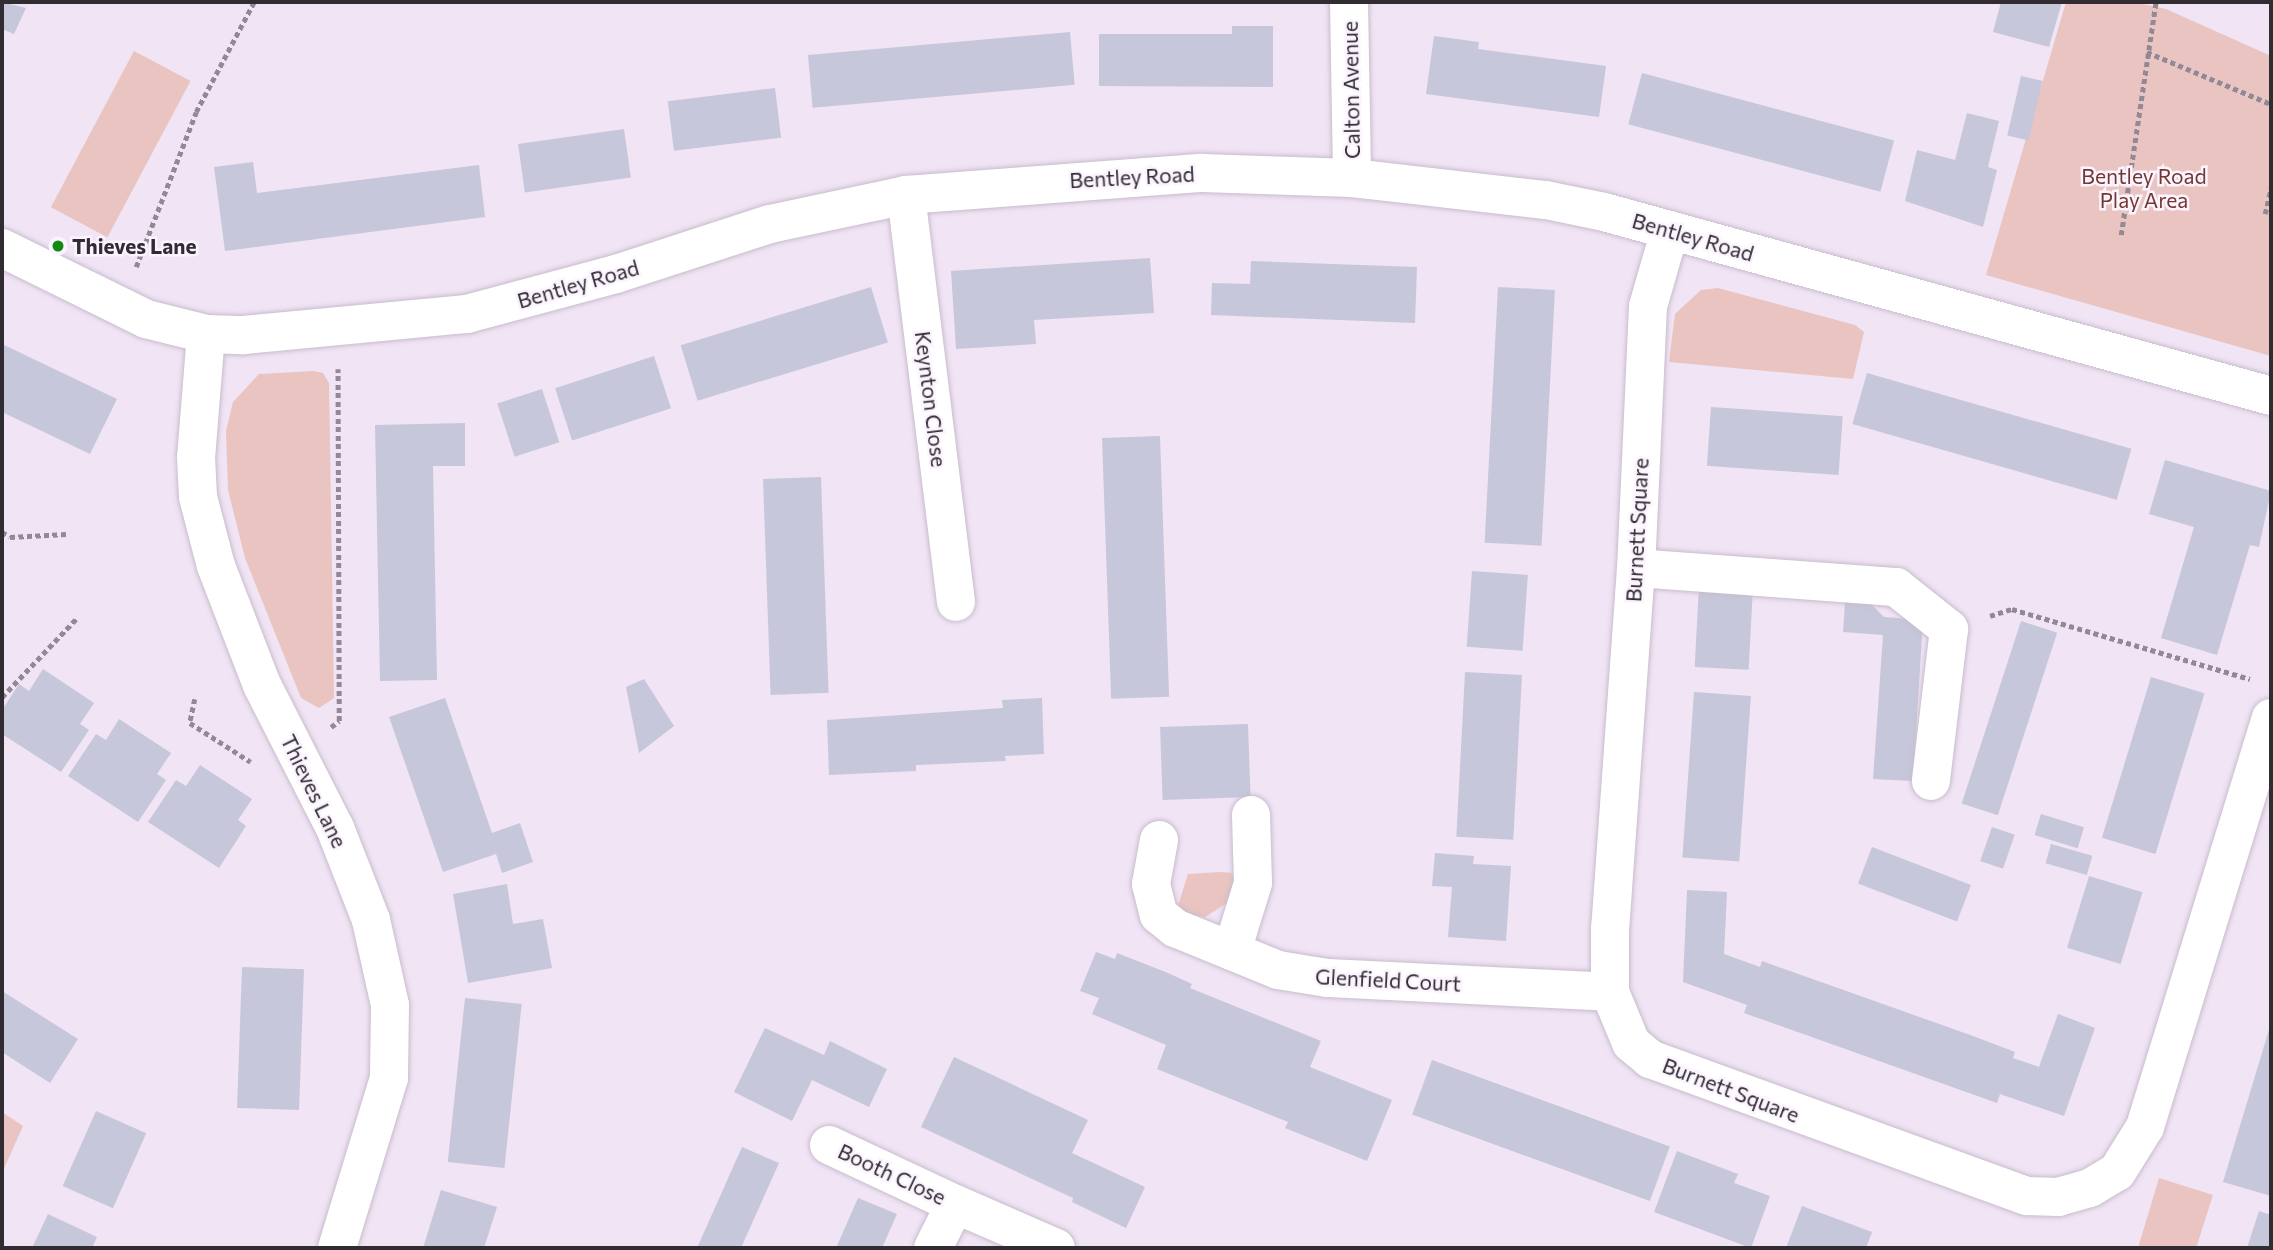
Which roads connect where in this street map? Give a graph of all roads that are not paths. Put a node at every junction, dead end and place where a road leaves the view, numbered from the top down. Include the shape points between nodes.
1 (1349, 2) edge
2 (1352, 178) junction
3 (906, 195) junction
4 (1670, 230) junction
5 (2, 248) edge
6 (206, 334) junction
7 (2271, 396) edge
8 (1636, 568) junction
9 (956, 602) dead end
10 (2271, 718) edge
11 (1931, 781) dead end
12 (2262, 782) edge
13 (1251, 815) dead end
14 (1159, 840) dead end
15 (1232, 951) junction
16 (1610, 992) junction
17 (829, 1145) dead end
18 (955, 1204) junction
19 (337, 1248) edge
20 (933, 1248) edge
21 (1056, 1248) edge

1 - 2 street, Calton Avenue
2 - 3 street, Bentley Road via 1202,173
2 - 4 street, Bentley Road via 1546,200
3 - 6 street, Bentley Road via 770,224 616,274 467,314 336,329
3 - 9 street, Keynton Close
4 - 7 street, Bentley Road
4 - 8 street, Burnett Square via 1648,306
5 - 6 street, Bentley Road via 120,307 179,330
6 - 19 street, Thieves Lane via 196,457 198,498 238,630 335,828 370,920 390,1005 389,1078
8 - 11 street via 1896,587 1949,629
8 - 16 street, Burnett Square via 1610,928
10 - 12 street, Burnett Square
12 - 16 street, Burnett Square via 2146,1127 2117,1172 2091,1188 2058,1197 2028,1196 1673,1070 1631,1042
13 - 15 street via 1253,883
14 - 15 street, Glenfield Court via 1152,900 1159,915 1175,928
15 - 16 street, Glenfield Court via 1298,976
17 - 18 street, Booth Close
18 - 20 street, Booth Close
18 - 21 street, Booth Close

